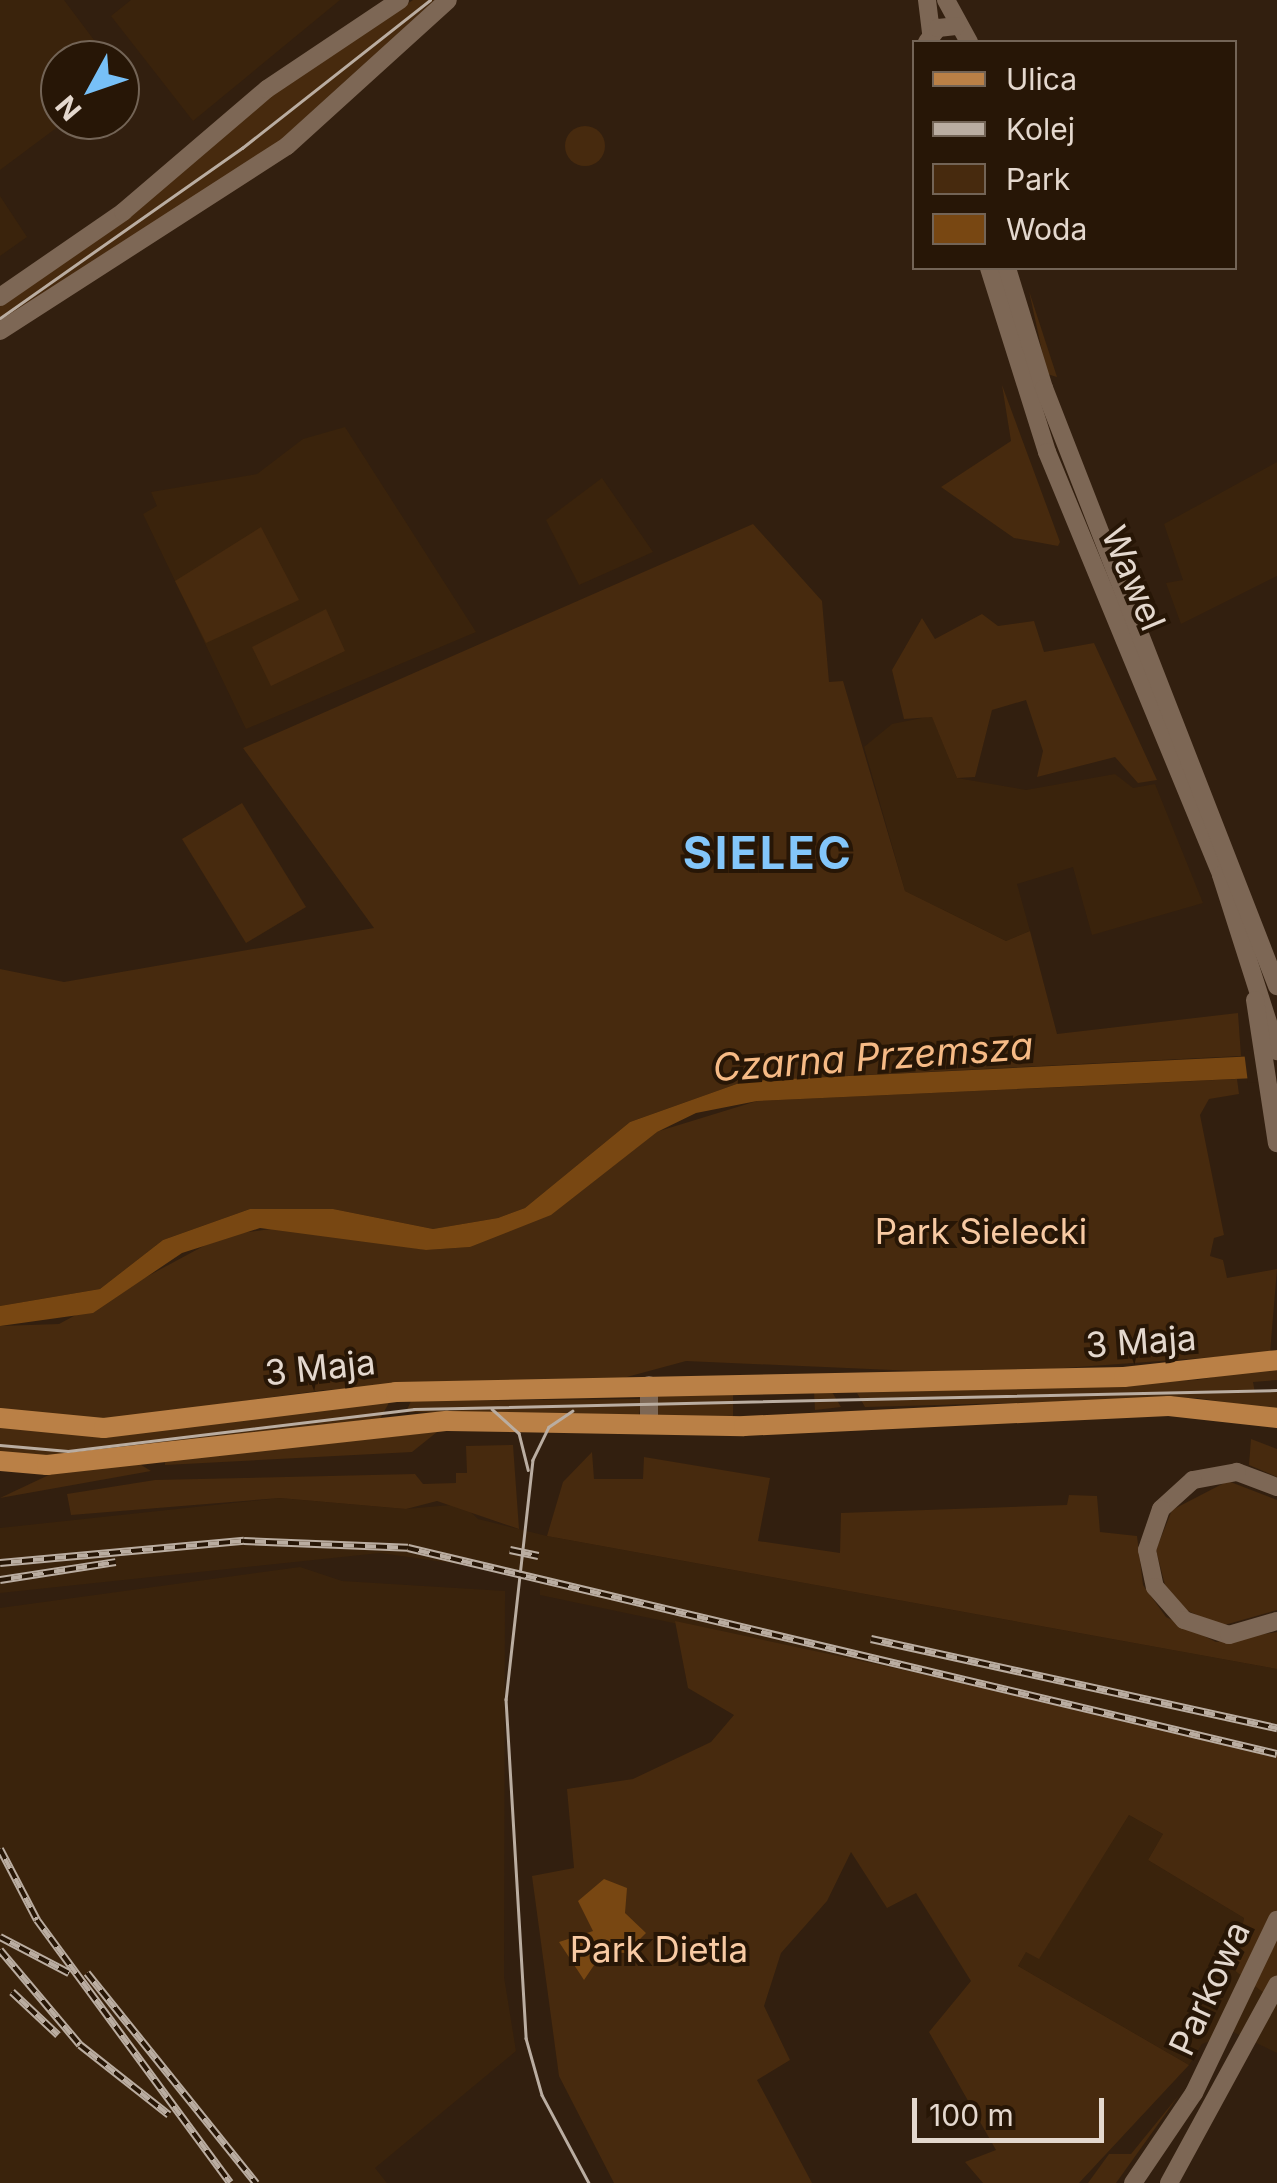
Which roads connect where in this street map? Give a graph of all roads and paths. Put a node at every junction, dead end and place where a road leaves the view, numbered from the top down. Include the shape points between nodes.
1 (400, 0) edge
2 (448, 0) edge
3 (927, 0) edge
4 (946, 0) edge
5 (956, 26) junction
6 (929, 38) edge
7 (968, 40) edge
8 (990, 270) edge
9 (1008, 270) edge
10 (0, 296) edge
11 (0, 331) edge
12 (1242, 906) junction
13 (1276, 981) edge
14 (1270, 1043) edge
15 (1277, 1143) edge
16 (1277, 1360) edge
17 (649, 1385) junction
18 (0, 1418) edge
19 (1277, 1418) edge
20 (649, 1424) junction
21 (0, 1461) edge
22 (1277, 1487) edge
23 (1277, 1621) edge
24 (1277, 1920) edge
25 (1277, 1986) edge
26 (1175, 2178) edge
27 (1133, 2183) edge

1 - 10 street via 267,89 123,212
2 - 11 street via 287,146
3 - 6 street
4 - 5 street
5 - 6 street
5 - 7 street
8 - 12 street, Wawel via 1048,452
9 - 12 street, Wawel via 1061,434
12 - 13 street
12 - 14 street
14 - 15 street via 1266,1098
16 - 17 main road, 3 Maja via 1124,1376
17 - 18 main road, 3 Maja via 314,1398 104,1428
17 - 20 street
19 - 20 main road, 3 Maja via 1169,1406
20 - 21 main road, 3 Maja via 448,1421 48,1465
22 - 23 street via 1223,1472 1168,1499 1147,1550 1167,1605 1218,1633
24 - 27 street, Parkowa via 1194,2093
25 - 26 street, Parkowa

